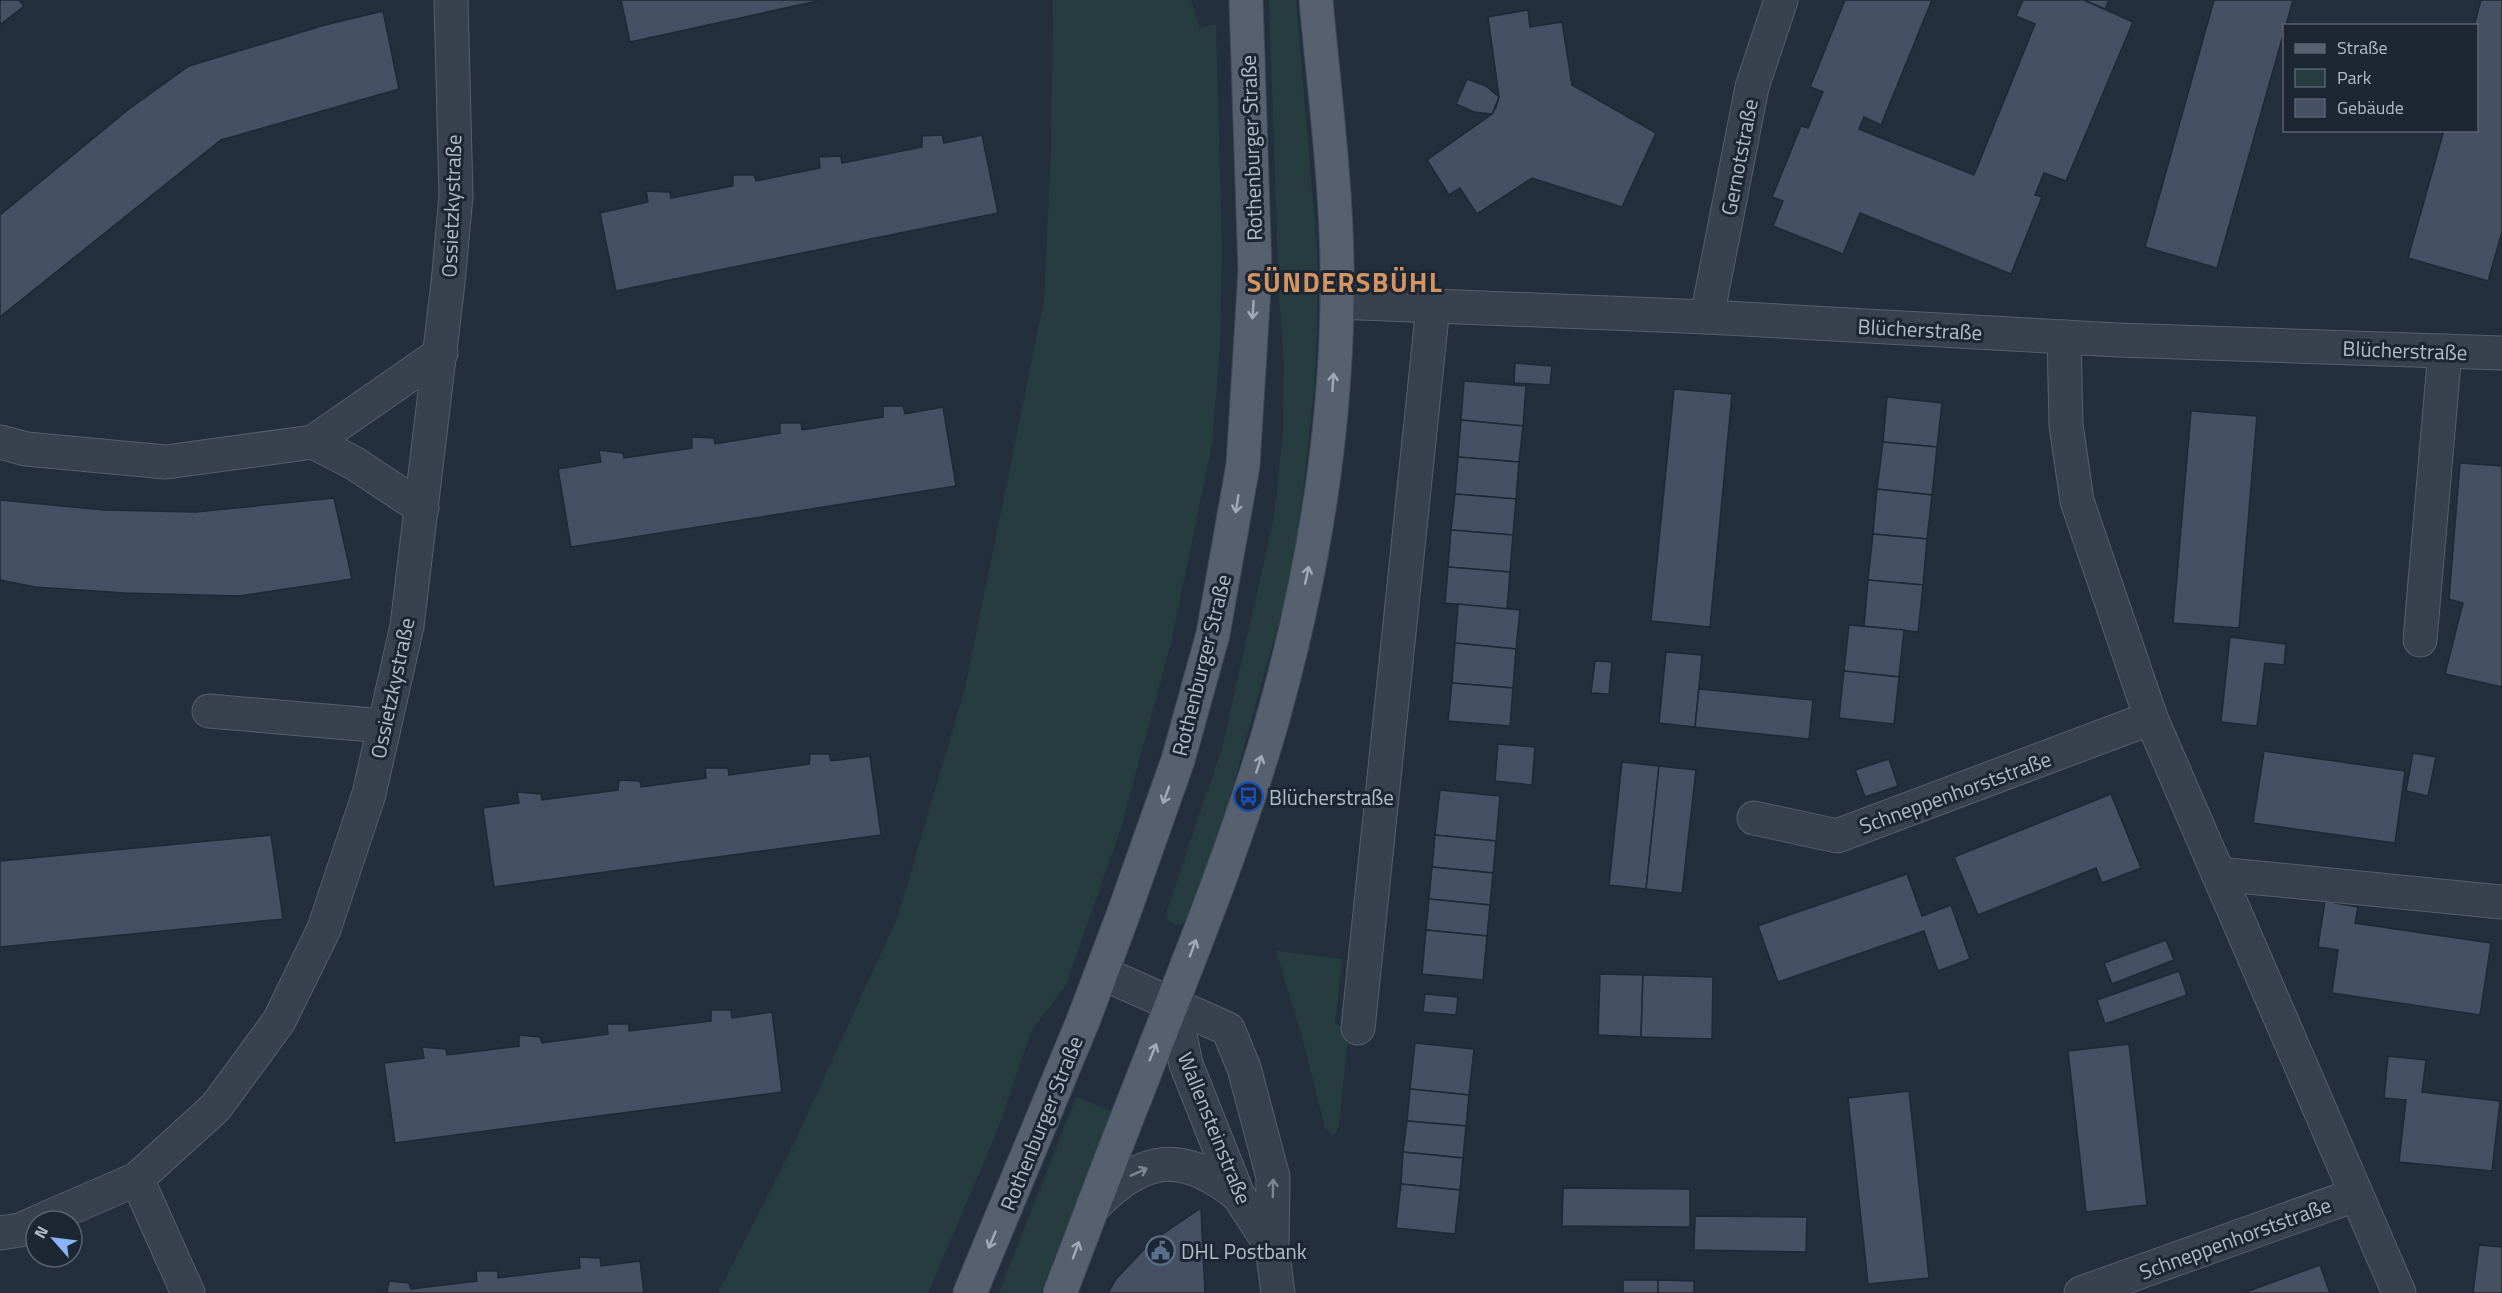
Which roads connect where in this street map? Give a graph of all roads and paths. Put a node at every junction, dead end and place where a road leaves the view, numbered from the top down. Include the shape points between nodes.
1 (451, 0) edge
2 (1246, 0) edge
3 (1316, 0) edge
4 (1781, 0) edge
5 (1337, 302) junction
6 (1433, 306) junction
7 (1707, 317) junction
8 (2064, 337) junction
9 (2445, 351) junction
10 (441, 353) junction
11 (2502, 353) edge
12 (0, 442) edge
13 (313, 442) junction
14 (422, 508) junction
15 (2420, 640) dead end
16 (209, 711) dead end
17 (2151, 718) junction
18 (384, 726) junction
19 (1755, 818) dead end
20 (2218, 874) junction
21 (2502, 902) edge
22 (1102, 972) junction
23 (1173, 1002) junction
24 (1358, 1028) dead end
25 (137, 1179) junction
26 (1238, 1195) junction
27 (2355, 1195) junction
28 (1092, 1207) junction
29 (68, 1209) edge
30 (24, 1228) edge
31 (0, 1233) edge
32 (1272, 1247) junction
33 (188, 1293) edge
34 (970, 1293) edge
35 (1060, 1293) edge
36 (1278, 1293) edge
37 (2081, 1293) edge
38 (2399, 1293) edge

1 - 10 street, Ossietzkystraße via 456,196
2 -> 22 main road, Rothenburger Straße via 1255,270 1243,465 1213,634 1178,760
3 - 5 main road via 1336,222
4 - 7 street, Gernotstraße via 1752,87
5 - 6 street, Blücherstraße
23 -> 5 main road via 1248,797 1298,620 1319,506
6 - 7 street, Blücherstraße
6 - 24 street
7 - 8 street, Blücherstraße
8 - 9 street, Blücherstraße
8 - 17 street, Schneppenhorststraße via 2066,425 2077,501
9 - 11 street, Blücherstraße
9 - 15 street
10 - 13 street
10 - 14 street, Ossietzkystraße
12 - 13 street via 26,449 166,462
13 - 14 street via 354,463
14 - 18 street, Ossietzkystraße via 407,626
16 - 18 street
17 - 19 street, Schneppenhorststraße via 1836,836
17 - 20 street, Schneppenhorststraße
18 - 25 street, Ossietzkystraße via 356,837 324,928 279,1021 216,1107
20 - 21 street
20 - 27 street, Schneppenhorststraße
22 - 23 street, Wallensteinstraße
22 -> 34 main road, Rothenburger Straße
23 - 26 street, Wallensteinstraße via 1186,1064
28 -> 23 main road
32 -> 23 street, Wallensteinstraße via 1273,1176 1244,1068 1228,1029
25 - 29 street, Ossietzkystraße
25 - 33 street
28 -> 26 street via 1134,1173 1176,1163 1210,1176
26 - 32 street, Wallensteinstraße
27 - 37 street, Schneppenhorststraße
27 - 38 street, Schneppenhorststraße
35 -> 28 main road
30 - 31 street, Ossietzkystraße
32 - 36 street, Wallensteinstraße

